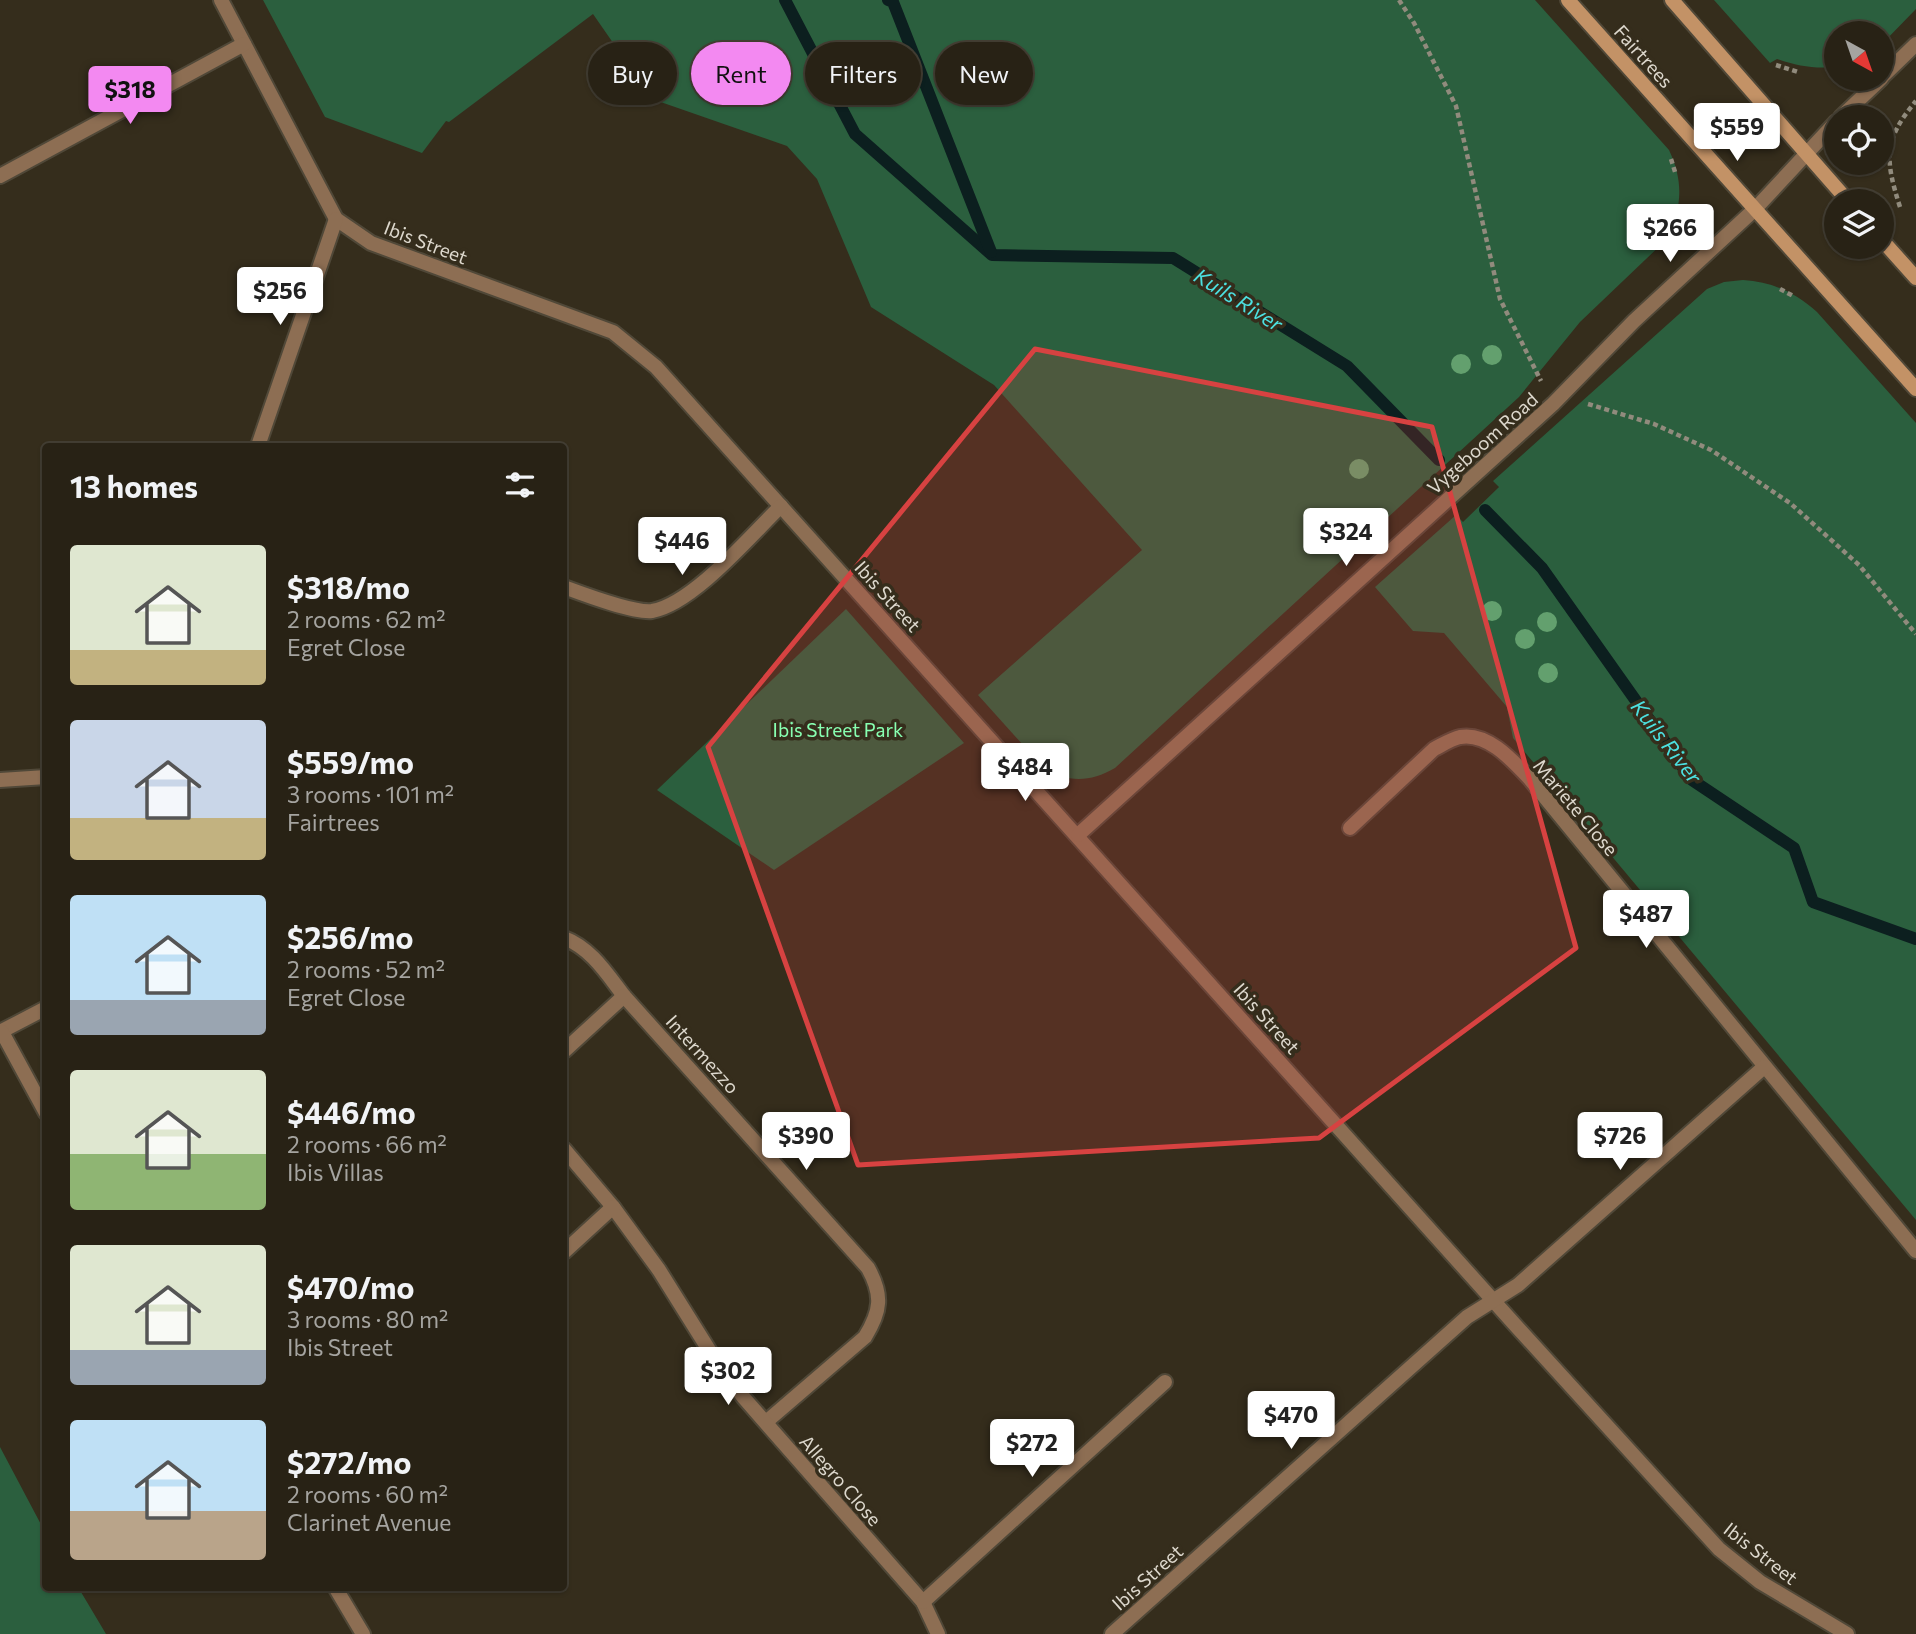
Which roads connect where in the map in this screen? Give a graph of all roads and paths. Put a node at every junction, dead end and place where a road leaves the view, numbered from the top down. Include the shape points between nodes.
1 (221, 0) edge
2 (1568, 0) edge
3 (1672, 0) edge
4 (244, 44) junction
5 (1916, 44) edge
6 (1776, 65) dead end
7 (1894, 65) edge
8 (1798, 72) dead end
9 (1868, 91) edge
10 (1916, 101) edge
11 (1853, 105) edge
12 (1824, 134) edge
13 (1806, 153) junction
14 (1671, 159) dead end
15 (1676, 175) dead end
16 (0, 176) edge
17 (1838, 189) edge
18 (1900, 207) dead end
19 (1755, 209) junction
20 (336, 219) junction
21 (1894, 253) edge
22 (1916, 278) edge
23 (1780, 289) dead end
24 (1795, 297) dead end
25 (1916, 389) edge
26 (259, 443) edge
27 (781, 506) junction
28 (567, 588) edge
29 (42, 777) edge
30 (0, 780) edge
31 (1350, 828) dead end
32 (1078, 835) junction
33 (567, 939) edge
34 (624, 996) junction
35 (42, 1009) edge
36 (1, 1032) edge
37 (567, 1048) edge
38 (1764, 1068) junction
39 (42, 1106) edge
40 (567, 1153) edge
41 (613, 1207) junction
42 (567, 1249) edge
43 (1916, 1251) edge
44 (1493, 1301) junction
45 (1165, 1382) dead end
46 (766, 1422) junction
47 (337, 1591) edge
48 (923, 1602) junction
49 (363, 1634) edge
50 (938, 1634) edge
51 (1112, 1634) edge
52 (1847, 1634) edge

1 - 4 street, Ibis Street
2 - 19 main road, Fairtrees
3 - 13 main road
4 - 16 street
4 - 20 street, Ibis Street
5 - 7 street
6 - 8 path
9 - 11 street
10 - 18 path via 1901,118 1892,139 1888,172
12 - 13 street, Vygeboom Road
13 - 17 main road
13 - 19 street, Vygeboom Road
14 - 15 path
19 - 25 main road, Fairtrees
19 - 32 street, Vygeboom Road via 1553,404
20 - 26 street
20 - 27 street, Ibis Street via 371,243 613,332 656,367
21 - 22 main road
23 - 24 path
27 - 28 street via 703,582 667,606 650,611 630,608
27 - 32 street, Ibis Street
29 - 30 street
31 - 38 street, Mariete Close via 1434,749 1462,737 1481,740 1507,754
32 - 44 street, Ibis Street
33 - 34 street, Intermezzo via 595,959
34 - 37 street
34 - 46 street, Intermezzo via 868,1268 877,1284 880,1301 865,1337
35 - 36 street
36 - 39 street
38 - 43 street, Mariete Close
38 - 44 street via 1518,1285
40 - 41 street, Allegro Close
41 - 42 street
41 - 46 street, Allegro Close via 714,1358
44 - 51 street, Ibis Street via 1467,1317
44 - 52 street, Ibis Street via 1719,1549 1760,1582
45 - 48 street
46 - 48 street, Allegro Close
47 - 49 street
48 - 50 street, Allegro Close

